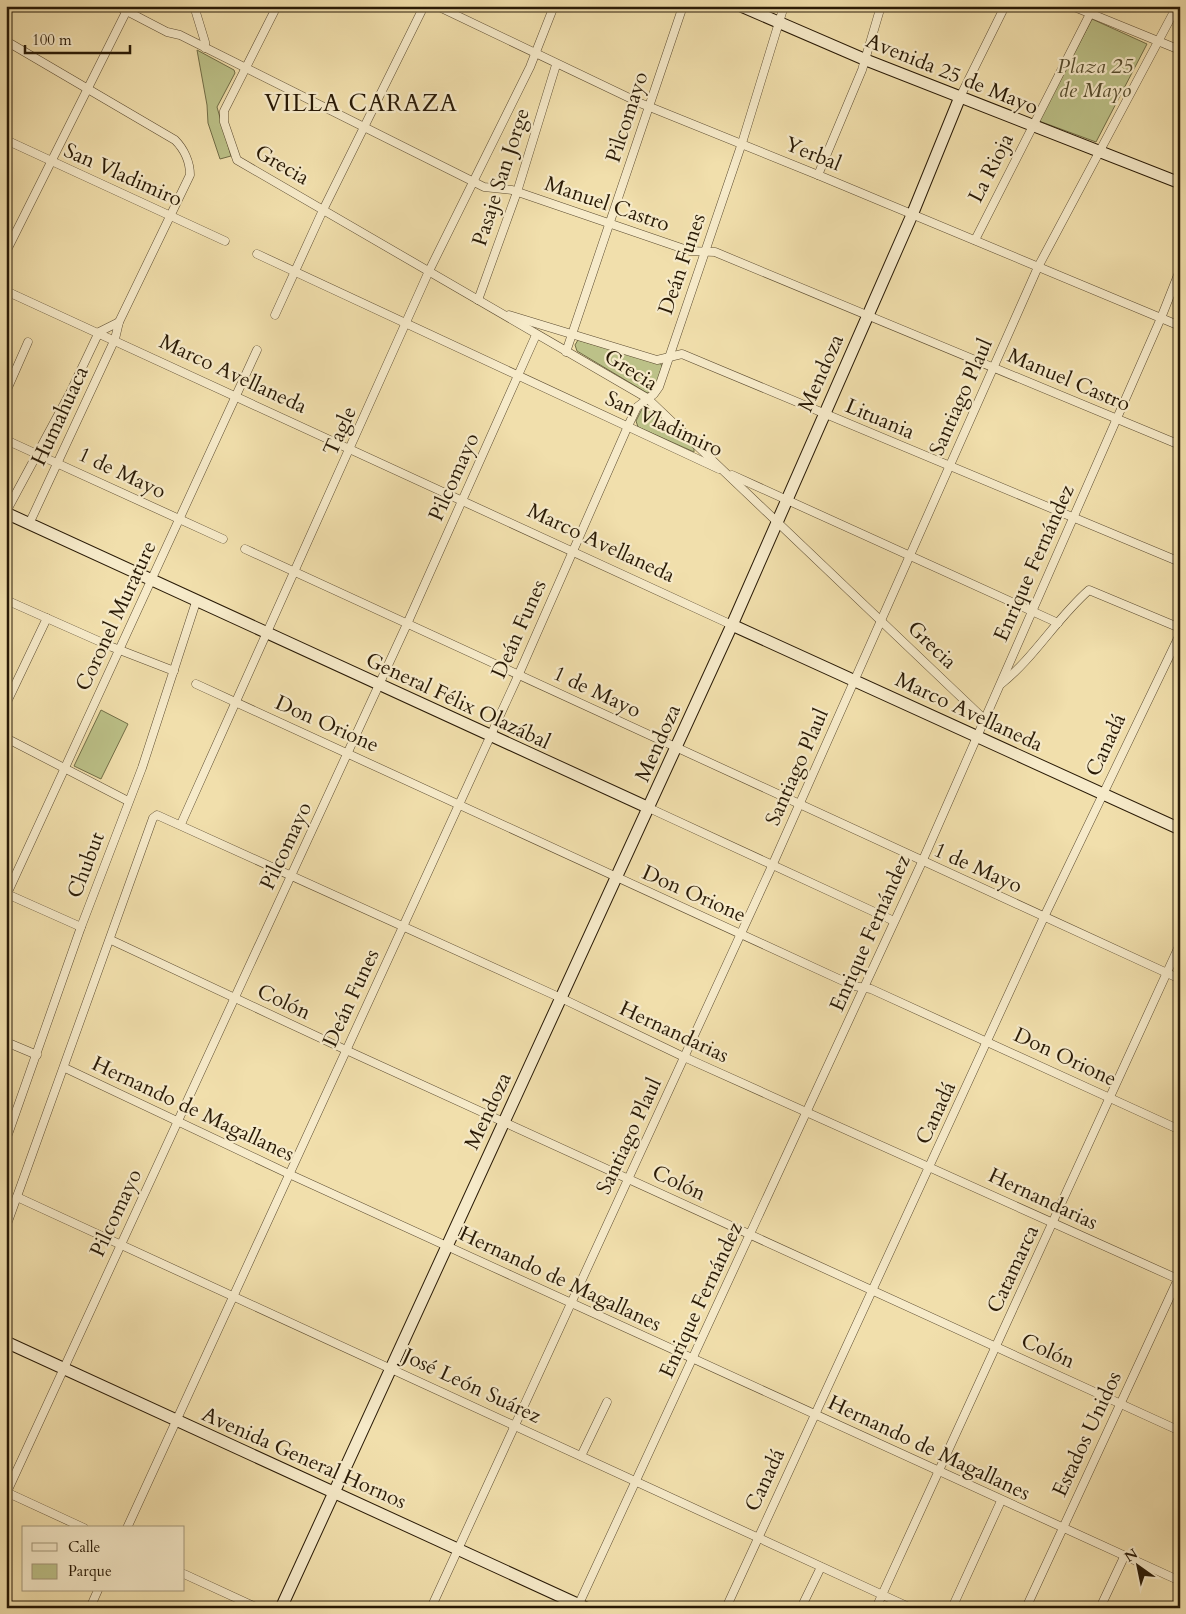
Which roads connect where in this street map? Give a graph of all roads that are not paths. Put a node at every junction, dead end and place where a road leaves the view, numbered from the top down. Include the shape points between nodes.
1 (117, 6) edge
2 (194, 6) edge
3 (277, 6) edge
4 (424, 6) edge
5 (437, 6) edge
6 (554, 6) edge
7 (683, 6) edge
8 (741, 6) edge
9 (784, 6) edge
10 (881, 6) edge
11 (1005, 6) edge
12 (1072, 6) edge
13 (1177, 6) edge
14 (128, 9) edge
15 (1092, 10) edge
16 (779, 24) junction
17 (6, 41) edge
18 (1159, 41) junction
19 (205, 48) junction
20 (1180, 50) edge
21 (535, 54) junction
22 (866, 60) junction
23 (556, 65) junction
24 (245, 69) junction
25 (88, 89) junction
26 (960, 97) junction
27 (648, 106) junction
28 (1032, 126) junction
29 (364, 128) junction
30 (6, 140) edge
31 (742, 144) junction
32 (1101, 152) junction
33 (51, 162) junction
34 (818, 175) junction
35 (472, 182) junction
36 (1180, 183) edge
37 (516, 192) junction
38 (324, 210) junction
39 (912, 214) junction
40 (171, 216) junction
41 (610, 224) junction
42 (974, 240) junction
43 (225, 241) dead end
44 (6, 252) edge
45 (705, 252) junction
46 (257, 254) dead end
47 (1038, 267) junction
48 (1180, 270) edge
49 (429, 271) junction
50 (295, 273) junction
51 (6, 291) edge
52 (478, 300) junction
53 (506, 314) junction
54 (868, 314) junction
55 (275, 315) dead end
56 (1162, 318) junction
57 (119, 322) junction
58 (406, 325) junction
59 (1180, 326) edge
60 (99, 332) junction
61 (573, 333) junction
62 (536, 335) junction
63 (115, 339) junction
64 (28, 342) dead end
65 (257, 350) dead end
66 (566, 352) junction
67 (669, 358) junction
68 (994, 367) junction
69 (518, 375) junction
70 (6, 392) edge
71 (235, 396) junction
72 (647, 398) junction
73 (824, 414) junction
74 (1117, 419) junction
75 (628, 426) junction
76 (6, 440) edge
77 (1180, 445) edge
78 (351, 450) junction
79 (36, 454) junction
80 (58, 463) junction
81 (950, 466) junction
82 (726, 472) junction
83 (788, 499) junction
84 (462, 500) junction
85 (6, 513) edge
86 (1073, 517) junction
87 (181, 520) junction
88 (778, 521) junction
89 (29, 524) junction
90 (222, 539) dead end
91 (245, 549) dead end
92 (573, 550) junction
93 (910, 556) junction
94 (1180, 562) edge
95 (295, 573) junction
96 (152, 581) junction
97 (6, 600) edge
98 (196, 602) junction
99 (1033, 611) junction
100 (47, 618) junction
101 (881, 620) junction
102 (1058, 623) junction
103 (407, 624) junction
104 (732, 625) junction
105 (1180, 628) edge
106 (267, 634) junction
107 (1180, 634) edge
108 (120, 650) junction
109 (174, 671) junction
110 (518, 676) junction
111 (856, 680) junction
112 (196, 684) dead end
113 (379, 685) junction
114 (999, 686) junction
115 (237, 702) junction
116 (6, 704) edge
117 (984, 719) junction
118 (490, 736) junction
119 (978, 736) junction
120 (6, 738) edge
121 (676, 748) junction
122 (348, 752) junction
123 (64, 768) junction
124 (1102, 794) junction
125 (128, 801) junction
126 (458, 804) junction
127 (799, 805) junction
128 (649, 808) junction
129 (181, 824) junction
130 (1180, 829) edge
131 (922, 862) junction
132 (772, 866) junction
133 (10, 875) edge
134 (292, 875) junction
135 (616, 878) junction
136 (7, 895) edge
137 (1044, 917) junction
138 (894, 921) junction
139 (403, 926) junction
140 (81, 927) junction
141 (741, 934) junction
142 (111, 940) junction
143 (1180, 944) edge
144 (1166, 973) junction
145 (1180, 979) edge
146 (864, 988) junction
147 (235, 998) junction
148 (561, 998) junction
149 (988, 1041) junction
150 (6, 1042) edge
151 (346, 1050) junction
152 (37, 1055) junction
153 (684, 1057) junction
154 (64, 1068) junction
155 (1111, 1098) junction
156 (808, 1112) junction
157 (178, 1122) junction
158 (504, 1122) junction
159 (1180, 1130) edge
160 (6, 1140) edge
161 (930, 1166) junction
162 (289, 1174) junction
163 (629, 1179) junction
164 (17, 1197) junction
165 (1053, 1223) junction
166 (6, 1227) edge
167 (750, 1236) junction
168 (121, 1245) junction
169 (446, 1246) junction
170 (1179, 1278) edge
171 (873, 1290) junction
172 (233, 1298) junction
173 (571, 1303) junction
174 (6, 1342) edge
175 (996, 1347) junction
176 (693, 1359) junction
177 (390, 1368) junction
178 (64, 1369) junction
179 (607, 1402) dead end
180 (1121, 1404) junction
181 (815, 1415) junction
182 (177, 1421) junction
183 (514, 1425) junction
184 (1180, 1431) edge
185 (581, 1456) junction
186 (938, 1471) junction
187 (635, 1481) junction
188 (334, 1491) junction
189 (7, 1493) edge
190 (1001, 1501) junction
191 (80, 1526) edge
192 (128, 1526) edge
193 (1062, 1528) junction
194 (758, 1538) junction
195 (458, 1548) junction
196 (1124, 1557) junction
197 (821, 1567) junction
198 (185, 1574) edge
199 (1180, 1581) edge
200 (97, 1592) edge
201 (882, 1595) junction
202 (1180, 1598) edge
203 (581, 1607) edge
204 (90, 1608) edge
205 (258, 1608) edge
206 (281, 1608) edge
207 (431, 1608) edge
208 (726, 1608) edge
209 (801, 1608) edge
210 (876, 1608) edge
211 (911, 1608) edge
212 (952, 1608) edge
213 (1026, 1608) edge
214 (1100, 1608) edge
215 (1175, 1608) edge

1 - 14 street, Manuel Castro
2 - 19 street
3 - 24 street
4 - 29 street
5 - 21 street, Yerbal
6 - 21 street
7 - 27 street, Pilcomayo
8 - 16 street, Avenida 25 de Mayo
9 - 16 street, Deán Funes
10 - 22 street
11 - 26 street, Mendoza
12 - 15 street
13 - 18 street, Santiago Plaul
14 - 19 street, Manuel Castro via 167,32
14 - 25 street
15 - 18 street
15 - 28 street, La Rioja
16 - 22 street, Avenida 25 de Mayo
16 - 31 street, Deán Funes
17 - 25 street
18 - 20 street
18 - 32 street, Santiago Plaul
19 - 24 street, Manuel Castro
21 - 23 street, Yerbal
21 - 35 street, Tagle
22 - 26 street, Avenida 25 de Mayo
22 - 34 street
23 - 27 street, Yerbal
23 - 37 street, Pasaje San Jorge
24 - 29 street, Manuel Castro
24 - 38 street, Grecia via 224,115 237,160
25 - 33 street
25 - 40 street, Humahuaca via 175,140 184,150 190,175
26 - 28 street, Avenida 25 de Mayo
26 - 39 street, Mendoza
27 - 31 street, Yerbal
27 - 41 street, Pilcomayo
28 - 32 street, Avenida 25 de Mayo
28 - 42 street, La Rioja
29 - 35 street, Manuel Castro
29 - 38 street
30 - 33 street, San Vladimiro
31 - 34 street, Yerbal
31 - 45 street, Deán Funes
32 - 36 street, Avenida 25 de Mayo
32 - 47 street, Santiago Plaul
33 - 40 street, San Vladimiro
33 - 44 street
34 - 39 street, Yerbal
35 - 37 street, Manuel Castro via 491,189
35 - 49 street, Tagle
37 - 41 street, Manuel Castro
37 - 52 street, Pasaje San Jorge
38 - 49 street, Grecia
38 - 50 street
39 - 42 street, Yerbal
39 - 54 street, Mendoza
40 - 43 street, San Vladimiro
40 - 57 street, Humahuaca
41 - 45 street, Manuel Castro via 690,251
41 - 61 street, Pilcomayo
42 - 47 street, Yerbal
45 - 54 street, Manuel Castro via 715,252
45 - 67 street, Deán Funes
46 - 50 street, San Vladimiro
47 - 56 street, Yerbal
47 - 68 street, Santiago Plaul
48 - 56 street, Enrique Fernández
49 - 52 street, Grecia
49 - 58 street, Tagle
50 - 55 street
50 - 58 street, San Vladimiro
51 - 60 street, Marco Avellaneda
52 - 53 street, Grecia
53 - 61 street, Lituania
53 - 62 street, Grecia
54 - 68 street, Manuel Castro
54 - 73 street, Mendoza
56 - 59 street, Yerbal
56 - 74 street, Enrique Fernández
57 - 60 street
57 - 63 street, Humahuaca
58 - 69 street, San Vladimiro
58 - 78 street, Tagle
60 - 63 street, Marco Avellaneda
60 - 79 street, Humahuaca
61 - 66 street, Pilcomayo
61 - 67 street, Lituania via 657,360
62 - 66 street, Grecia
62 - 69 street, Pilcomayo
63 - 71 street, Marco Avellaneda
63 - 80 street, Humahuaca
64 - 70 street
65 - 71 street, Coronel Murature
66 - 72 street, Grecia
67 - 72 street, Deán Funes via 659,387
67 - 73 street, Lituania via 682,354
68 - 74 street, Manuel Castro
68 - 81 street, Santiago Plaul
69 - 75 street, San Vladimiro
69 - 84 street, Pilcomayo
71 - 78 street, Marco Avellaneda
71 - 87 street, Coronel Murature
72 - 75 street, Deán Funes via 637,407
72 - 82 street, Grecia
73 - 81 street, Lituania
73 - 83 street, Mendoza
74 - 77 street, Manuel Castro
74 - 86 street, Enrique Fernández
75 - 82 street, San Vladimiro
75 - 92 street, Deán Funes
76 - 79 street, 1 de Mayo
78 - 84 street, Marco Avellaneda
78 - 95 street, Tagle
79 - 80 street, 1 de Mayo
79 - 85 street, Humahuaca
80 - 87 street, 1 de Mayo
80 - 89 street, Humahuaca
81 - 86 street, Lituania
81 - 93 street, Santiago Plaul
82 - 83 street, San Vladimiro
82 - 88 street, Grecia
83 - 88 street, Mendoza
83 - 93 street, San Vladimiro
84 - 92 street, Marco Avellaneda
84 - 103 street, Pilcomayo
85 - 89 street, General Félix Olazábal
86 - 94 street, Lituania
86 - 99 street, Enrique Fernández
87 - 90 street, 1 de Mayo
87 - 96 street, Coronel Murature
88 - 101 street, Grecia
88 - 104 street, Mendoza
89 - 96 street, General Félix Olazábal
91 - 95 street, 1 de Mayo
92 - 104 street, Marco Avellaneda
92 - 110 street, Deán Funes
93 - 99 street, San Vladimiro
93 - 101 street, Santiago Plaul
95 - 103 street, 1 de Mayo
95 - 106 street, Tagle
96 - 98 street, General Félix Olazábal
96 - 108 street, Coronel Murature
97 - 100 street
98 - 106 street, General Félix Olazábal
98 - 109 street, Chubut
99 - 102 street, San Vladimiro
99 - 114 street, Enrique Fernández
100 - 108 street
100 - 116 street
101 - 111 street, Santiago Plaul
101 - 117 street, Grecia
102 - 105 street via 1087,592 1092,591
102 - 114 street via 1019,669
103 - 110 street, 1 de Mayo
103 - 113 street, Pilcomayo
104 - 111 street, Marco Avellaneda
104 - 121 street, Mendoza
106 - 113 street, General Félix Olazábal
106 - 115 street, Tagle
107 - 124 street, Canadá
108 - 109 street
108 - 123 street, Coronel Murature
109 - 125 street, Chubut
110 - 118 street, Deán Funes
110 - 121 street, 1 de Mayo
111 - 119 street, Marco Avellaneda
111 - 127 street, Santiago Plaul
112 - 115 street, Don Orione
113 - 118 street, General Félix Olazábal
113 - 122 street, Pilcomayo
114 - 117 street, Enrique Fernández
115 - 122 street, Don Orione
115 - 129 street, Tagle
117 - 119 street, Enrique Fernández
118 - 126 street, Deán Funes
118 - 128 street, General Félix Olazábal
119 - 124 street, Marco Avellaneda
119 - 131 street, Enrique Fernández
120 - 123 street
121 - 127 street, 1 de Mayo
121 - 128 street, Mendoza
122 - 126 street, Don Orione
122 - 134 street, Pilcomayo
123 - 125 street
123 - 133 street, Coronel Murature
124 - 130 street, Marco Avellaneda
124 - 137 street, Canadá
125 - 140 street, Chubut
126 - 135 street, Don Orione
126 - 139 street, Deán Funes
127 - 131 street, 1 de Mayo
127 - 132 street, Santiago Plaul
128 - 132 street, General Félix Olazábal
128 - 135 street, Mendoza
129 - 134 street, Hernandarias
129 - 142 street, Hernandarias via 155,816
131 - 137 street, 1 de Mayo
131 - 138 street, Enrique Fernández
132 - 138 street, General Félix Olazábal
132 - 141 street, Santiago Plaul
133 - 136 street, Coronel Murature
134 - 139 street, Hernandarias
134 - 147 street, Pilcomayo
135 - 141 street, Don Orione
135 - 148 street, Mendoza
136 - 140 street
137 - 144 street, 1 de Mayo
137 - 149 street, Canadá
138 - 146 street, Enrique Fernández
139 - 148 street, Hernandarias
139 - 151 street, Deán Funes
140 - 152 street, Chubut
141 - 146 street, Don Orione
141 - 153 street, Santiago Plaul
142 - 147 street, Colón
142 - 154 street
143 - 144 street, Catamarca
144 - 145 street, 1 de Mayo
144 - 155 street, Catamarca
146 - 149 street, Don Orione
146 - 156 street, Enrique Fernández
147 - 151 street, Colón
147 - 157 street, Pilcomayo
148 - 153 street, Hernandarias
148 - 158 street, Mendoza
149 - 155 street, Don Orione
149 - 161 street, Canadá
150 - 152 street
151 - 158 street, Colón
151 - 162 street, Deán Funes
152 - 160 street, Chubut
153 - 156 street, Hernandarias
153 - 163 street, Santiago Plaul
154 - 157 street, Hernando de Magallanes
154 - 164 street
155 - 159 street, Don Orione
155 - 165 street, Catamarca
156 - 161 street, Hernandarias
156 - 167 street, Enrique Fernández
157 - 162 street, Hernando de Magallanes
157 - 168 street, Pilcomayo
158 - 163 street, Colón
158 - 169 street, Mendoza
161 - 165 street, Hernandarias
161 - 171 street, Canadá
162 - 169 street, Hernando de Magallanes
162 - 172 street, Deán Funes
163 - 167 street, Colón
163 - 173 street, Santiago Plaul
164 - 166 street
164 - 168 street, José León Suárez
165 - 170 street, Hernandarias
165 - 175 street, Catamarca
167 - 171 street, Colón
167 - 176 street, Enrique Fernández
168 - 172 street, José León Suárez
168 - 178 street, Pilcomayo
169 - 173 street, Hernando de Magallanes
169 - 177 street, Mendoza
170 - 180 street, Estados Unidos
171 - 175 street, Colón
171 - 181 street, Canadá
172 - 177 street, José León Suárez
172 - 182 street, Deán Funes
173 - 176 street, Hernando de Magallanes
173 - 183 street, Santiago Plaul
174 - 178 street, Avenida General Hornos
175 - 180 street, Colón
175 - 186 street, Catamarca
176 - 181 street, Hernando de Magallanes
176 - 187 street, Enrique Fernández
177 - 183 street, José León Suárez
177 - 188 street, Mendoza
178 - 182 street, Avenida General Hornos
178 - 189 street, Pilcomayo
179 - 185 street
180 - 184 street, Colón
180 - 193 street, Estados Unidos
181 - 186 street, Hernando de Magallanes
181 - 194 street, Canadá
182 - 188 street, Avenida General Hornos
182 - 192 street, Deán Funes
183 - 185 street, José León Suárez
183 - 195 street, Santiago Plaul
185 - 187 street, José León Suárez
186 - 190 street, Hernando de Magallanes
186 - 201 street, Catamarca
187 - 194 street, José León Suárez
187 - 203 street, Enrique Fernández
188 - 195 street, Avenida General Hornos
188 - 206 street, Mendoza
189 - 191 street
190 - 193 street, Hernando de Magallanes
190 - 212 street
193 - 196 street, Hernando de Magallanes
193 - 213 street, Estados Unidos
194 - 197 street, José León Suárez
194 - 208 street, Canadá
195 - 203 street, Avenida General Hornos
195 - 207 street, Santiago Plaul
196 - 199 street, Hernando de Magallanes
196 - 214 street
197 - 201 street, José León Suárez
197 - 209 street
198 - 205 street
200 - 204 street
201 - 210 street, Catamarca
201 - 211 street, José León Suárez
202 - 215 street

